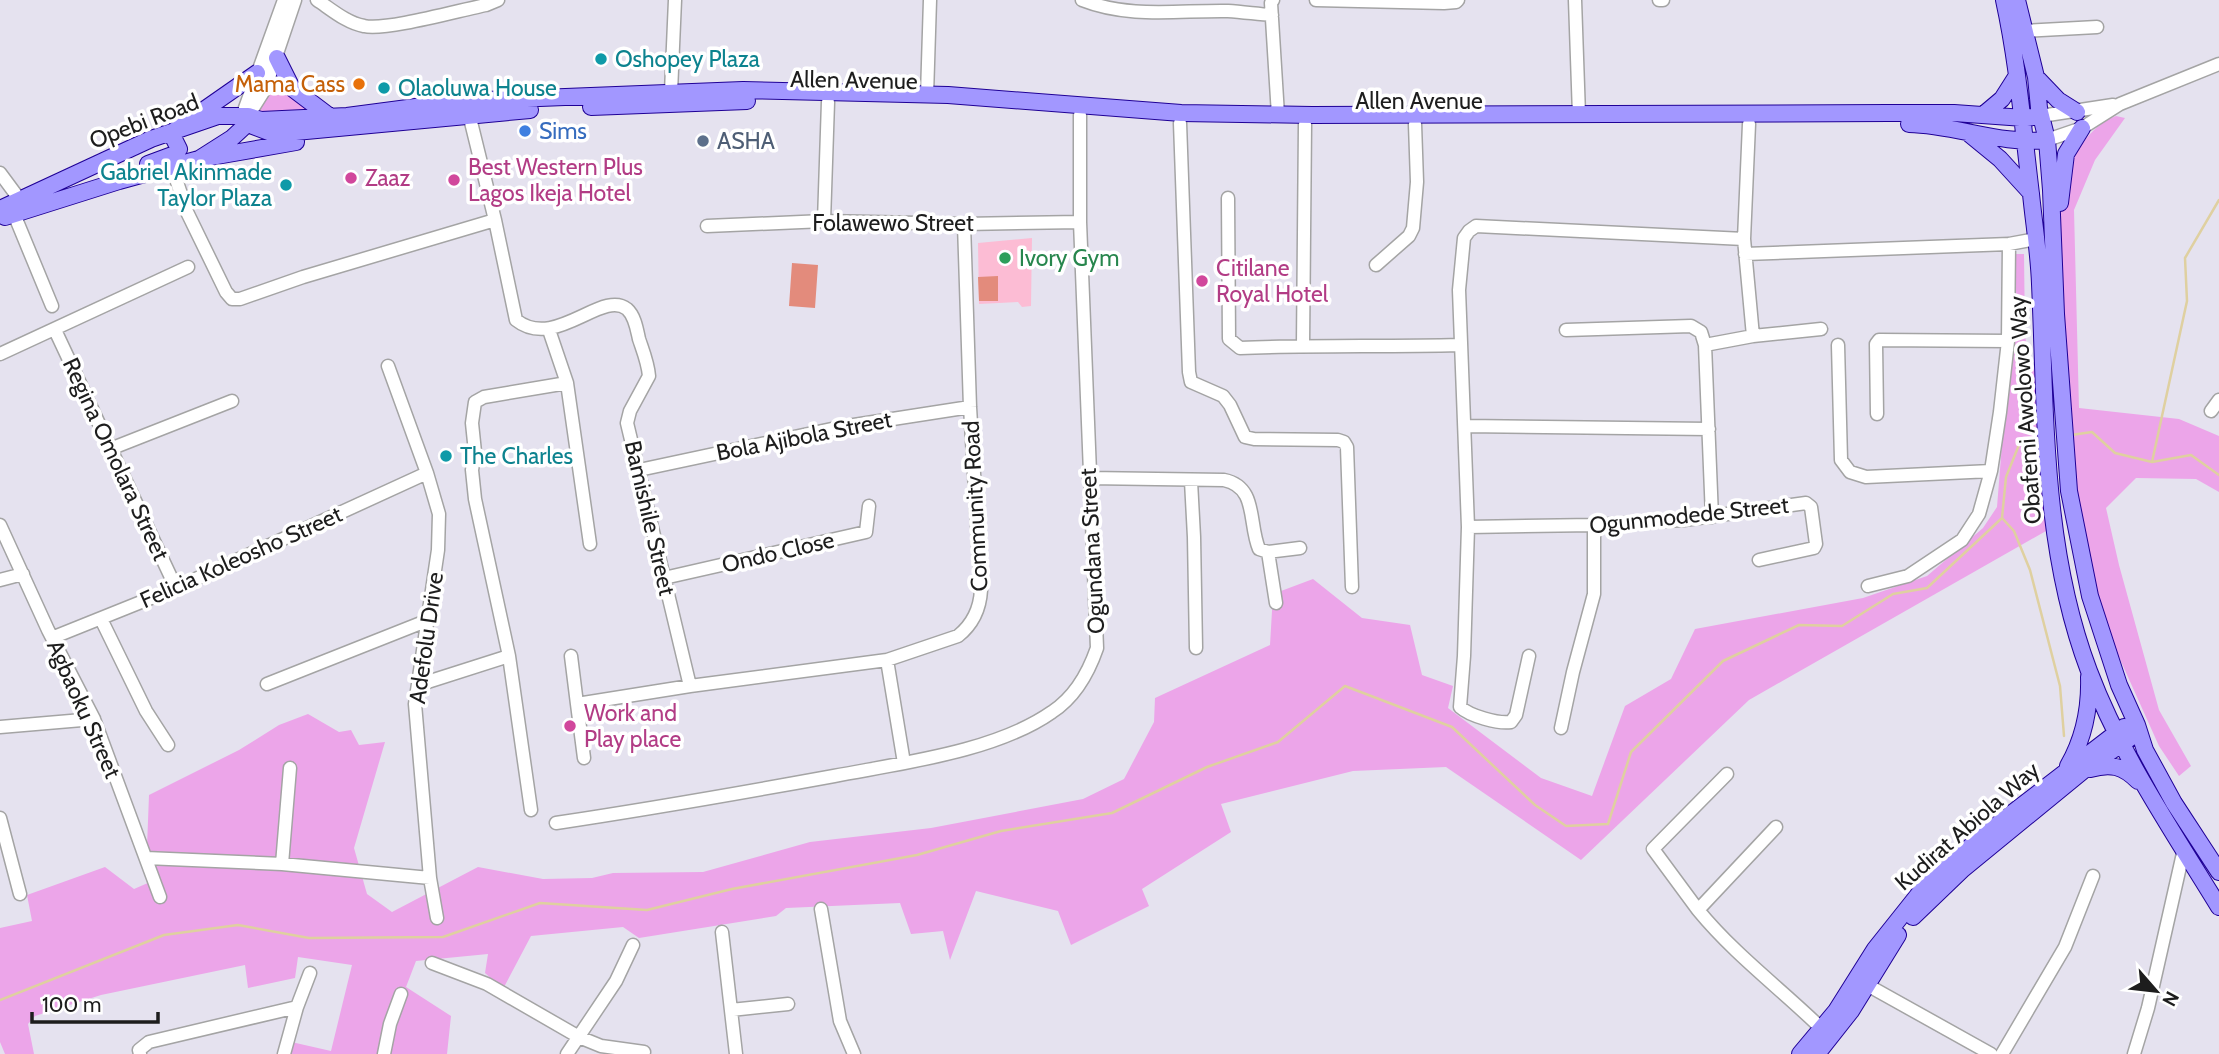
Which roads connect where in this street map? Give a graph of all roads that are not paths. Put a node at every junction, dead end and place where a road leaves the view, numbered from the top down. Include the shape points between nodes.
1 (285, 0) edge
2 (295, 0) edge
3 (317, 0) edge
4 (498, 0) edge
5 (675, 0) edge
6 (930, 0) edge
7 (1082, 0) edge
8 (1273, 0) edge
9 (1316, 0) edge
10 (1575, 0) edge
11 (2004, 0) edge
12 (2017, 0) edge
13 (1357, 1) edge
14 (1457, 1) edge
15 (1177, 6) edge
16 (1272, 15) junction
17 (2097, 27) dead end
18 (2025, 31) junction
19 (277, 58) junction
20 (2219, 64) edge
21 (257, 73) junction
22 (2016, 76) junction
23 (2036, 76) junction
24 (671, 92) junction
25 (928, 95) junction
26 (828, 102) junction
27 (469, 114) junction
28 (1278, 115) junction
29 (1579, 115) junction
30 (1983, 115) junction
31 (248, 116) junction
32 (329, 116) junction
33 (1080, 116) junction
34 (2041, 116) junction
35 (2024, 118) junction
36 (2080, 120) junction
37 (1180, 123) junction
38 (1305, 124) junction
39 (1415, 124) junction
40 (1749, 124) junction
41 (352, 127) junction
42 (1965, 131) junction
43 (170, 133) junction
44 (2047, 140) junction
45 (2026, 142) junction
46 (199, 159) junction
47 (172, 167) junction
48 (0, 173) edge
49 (119, 181) junction
50 (2031, 193) junction
51 (1228, 198) dead end
52 (8, 211) edge
53 (495, 220) junction
54 (824, 221) junction
55 (1080, 222) junction
56 (964, 224) junction
57 (707, 226) dead end
58 (1744, 239) junction
59 (2036, 239) junction
60 (2009, 244) junction
61 (1745, 254) junction
62 (1376, 265) dead end
63 (188, 267) dead end
64 (52, 306) dead end
65 (2056, 314) junction
66 (1821, 329) dead end
67 (55, 330) junction
68 (549, 330) junction
69 (1566, 330) dead end
70 (1753, 336) junction
71 (2008, 341) junction
72 (1303, 345) junction
73 (1460, 345) junction
74 (1705, 345) junction
75 (1838, 345) dead end
76 (0, 354) edge
77 (388, 366) dead end
78 (567, 383) junction
79 (232, 401) dead end
80 (970, 407) junction
81 (1877, 414) dead end
82 (1465, 426) junction
83 (1709, 429) junction
84 (110, 449) junction
85 (639, 470) junction
86 (1991, 471) junction
87 (427, 473) junction
88 (1089, 478) junction
89 (1191, 481) junction
90 (869, 506) dead end
91 (1712, 517) junction
92 (0, 525) edge
93 (1594, 526) junction
94 (1468, 527) junction
95 (590, 544) dead end
96 (1300, 548) dead end
97 (1268, 552) junction
98 (1759, 560) dead end
99 (23, 574) junction
100 (664, 578) junction
101 (0, 580) edge
102 (1868, 586) dead end
103 (1352, 587) dead end
104 (176, 588) junction
105 (1276, 603) dead end
106 (101, 619) junction
107 (426, 621) junction
108 (54, 638) junction
109 (1196, 648) dead end
110 (509, 656) junction
111 (570, 656) dead end
112 (1530, 656) dead end
113 (887, 660) junction
114 (2089, 671) junction
115 (267, 684) dead end
116 (418, 685) junction
117 (690, 686) junction
118 (577, 705) junction
119 (94, 719) junction
120 (0, 726) edge
121 (2137, 727) junction
122 (1561, 728) dead end
123 (2118, 737) junction
124 (168, 744) dead end
125 (584, 758) dead end
126 (904, 763) junction
127 (290, 768) dead end
128 (2084, 770) junction
129 (2064, 772) junction
130 (1727, 774) dead end
131 (2144, 788) junction
132 (531, 810) dead end
133 (0, 818) edge
134 (556, 823) dead end
135 (1776, 827) dead end
136 (2184, 849) junction
137 (146, 858) junction
138 (282, 863) junction
139 (2219, 872) edge
140 (2093, 876) dead end
141 (430, 878) junction
142 (20, 894) dead end
143 (160, 897) dead end
144 (2219, 907) edge
145 (821, 909) dead end
146 (1698, 910) junction
147 (437, 918) dead end
148 (722, 932) dead end
149 (633, 945) dead end
150 (432, 962) dead end
151 (310, 973) dead end
152 (1861, 982) junction
153 (401, 994) dead end
154 (788, 1004) dead end
155 (297, 1007) junction
156 (730, 1010) junction
157 (1822, 1029) junction
158 (579, 1037) junction
159 (643, 1052) dead end
160 (1821, 1053) edge
161 (140, 1054) edge
162 (284, 1054) edge
163 (384, 1054) edge
164 (568, 1054) edge
165 (736, 1054) edge
166 (854, 1054) edge
167 (1800, 1054) edge
168 (1991, 1054) edge
169 (2002, 1054) edge
170 (2134, 1054) edge

1 - 21 street
2 - 19 street
3 - 4 street via 366,27
5 - 24 street
6 - 25 street
7 - 15 street via 1132,12
8 - 16 street
9 - 13 street
10 - 29 street
11 - 22 main road, Obafemi Awolowo Way
12 - 18 main road, Obafemi Awolowo Way
13 - 14 street
15 - 16 street
16 - 28 street
17 - 18 street
18 - 23 main road, Obafemi Awolowo Way
19 - 31 street
19 - 32 main road via 292,88
20 - 36 street
21 - 31 street via 245,108
21 - 43 main road
22 - 30 main road via 2002,99
22 - 35 main road, Obafemi Awolowo Way
23 - 34 main road, Obafemi Awolowo Way
23 - 36 main road
24 - 25 main road, Allen Avenue
24 - 32 main road, Allen Avenue via 461,102
25 - 28 main road, Allen Avenue via 1181,113
26 - 27 main road, Allen Avenue via 746,101
26 - 33 main road, Allen Avenue
26 - 54 street
27 - 41 main road, Allen Avenue
27 - 53 street
28 - 29 main road, Allen Avenue
29 - 30 main road, Allen Avenue
30 - 35 main road, Allen Avenue
31 - 32 main road, Allen Avenue via 261,120
31 - 41 main road, Allen Avenue via 253,127 274,134
31 - 43 main road, Opebi Road via 218,117
31 - 46 main road, Opebi Road via 246,125 232,138
33 - 37 main road, Allen Avenue
33 - 55 street, Ogundana Street
34 - 35 main road, Allen Avenue
34 - 36 street
34 - 44 main road, Obafemi Awolowo Way
35 - 45 main road, Obafemi Awolowo Way
36 - 44 street
36 - 65 main road via 2063,174
37 - 38 main road, Allen Avenue
37 - 103 street via 1191,382 1223,397 1245,437 1344,442
38 - 39 main road, Allen Avenue
38 - 72 street
39 - 40 main road, Allen Avenue
39 - 62 street via 1413,228
40 - 42 main road, Allen Avenue via 1926,124
40 - 58 street
41 - 46 main road via 334,137
42 - 45 main road, Allen Avenue
42 - 50 main road via 2000,159
43 - 49 main road via 177,144 175,154 124,173
43 - 52 main road, Opebi Road via 79,171
44 - 45 main road, Allen Avenue
44 - 65 main road, Obafemi Awolowo Way
45 - 50 main road, Obafemi Awolowo Way
46 - 47 main road, Opebi Road
47 - 49 main road, Opebi Road
47 - 53 street via 187,212 232,299
48 - 52 street
49 - 52 main road, Opebi Road
50 - 59 main road, Obafemi Awolowo Way
51 - 72 street via 1229,339 1240,348
52 - 64 street
53 - 68 street via 516,320 523,326
54 - 56 street, Folawewo Street
54 - 57 street, Folawewo Street
55 - 56 street, Folawewo Street
55 - 88 street, Ogundana Street
56 - 80 street, Community Road
58 - 61 street
58 - 73 street via 1476,226 1464,238
59 - 60 street
59 - 114 main road, Obafemi Awolowo Way via 2049,493 2068,598
60 - 61 street
60 - 71 street
61 - 70 street
63 - 67 street
65 - 121 main road, Obafemi Awolowo Way via 2069,491 2090,596
66 - 70 street
67 - 76 street
67 - 84 street, Regina Omolara Street
68 - 78 street
68 - 85 street, Bamishile Street via 606,307 627,309 649,376 627,423
69 - 74 street via 1690,326 1701,332
70 - 74 street
71 - 81 street via 1879,340
71 - 86 street
72 - 73 street
73 - 82 street
74 - 83 street
75 - 86 street via 1841,460 1850,472 1866,477
77 - 87 street, Adefolu Drive
78 - 95 street
78 - 110 street via 484,397 475,402 473,411 475,499
79 - 84 street
80 - 85 street, Bola Ajibola Street via 841,427
80 - 113 street, Community Road via 980,604 958,636
82 - 83 street
82 - 94 street
83 - 91 street
84 - 104 street, Regina Omolara Street
85 - 100 street, Bamishile Street
86 - 102 street via 1979,514 1962,540 1908,576
87 - 104 street, Felicia Koleosho Street
87 - 107 street, Adefolu Drive via 440,533
88 - 89 street
88 - 126 street, Ogundana Street via 1097,648 1089,670 1074,693 1052,712 1019,730 973,747
89 - 97 street via 1224,480 1242,487 1256,542
89 - 109 street
90 - 100 street, Ondo Close via 866,532
91 - 93 street, Ogunmodede Street
91 - 98 street, Ogunmodede Street via 1792,504 1811,506 1814,548
92 - 99 street, Agbaoku Street
93 - 94 street, Ogunmodede Street
93 - 122 street via 1594,594
94 - 112 street via 1460,707 1511,722
96 - 97 street
97 - 105 street
99 - 101 street
99 - 108 street, Agbaoku Street
100 - 117 street, Bamishile Street
104 - 106 street, Felicia Koleosho Street
106 - 108 street, Felicia Koleosho Street
106 - 124 street via 146,711
107 - 115 street
107 - 116 street, Adefolu Drive
108 - 119 street, Agbaoku Street
110 - 116 street
110 - 132 street
111 - 118 street
113 - 117 street, Community Road
113 - 126 street
114 - 123 main road, Obafemi Awolowo Way
114 - 129 main road via 2085,723
116 - 141 street, Adefolu Drive via 417,745
117 - 118 street, Community Road
118 - 125 street
119 - 120 street
119 - 137 street, Agbaoku Street
121 - 123 main road, Kudirat Abiola Way
121 - 139 main road, Obafemi Awolowo Way via 2164,787
123 - 128 main road, Kudirat Abiola Way
123 - 129 main road, Kudirat Abiola Way
123 - 131 main road, Obafemi Awolowo Way
126 - 134 street, Ogundana Street
127 - 138 street
128 - 131 main road via 2109,765 2123,768
128 - 152 main road, Kudirat Abiola Way via 1944,885
129 - 152 main road, Kudirat Abiola Way via 1922,890 1882,940
130 - 146 street via 1653,849
131 - 136 main road, Obafemi Awolowo Way
133 - 142 street
135 - 146 street
136 - 144 main road, Obafemi Awolowo Way
136 - 170 street
137 - 138 street
137 - 143 street, Agbaoku Street
138 - 141 street
140 - 169 street via 2065,947
141 - 147 street, Adefolu Drive
145 - 166 street via 840,1021
146 - 157 street
148 - 156 street
149 - 158 street via 616,981
150 - 158 street via 487,984
151 - 155 street
152 - 157 main road, Kudirat Abiola Way
152 - 160 main road, Kudirat Abiola Way via 1851,1012
152 - 168 street
153 - 163 street
154 - 156 street
155 - 161 street via 149,1042
155 - 162 street
156 - 165 street
157 - 167 main road, Kudirat Abiola Way
158 - 159 street via 601,1046
158 - 164 street

